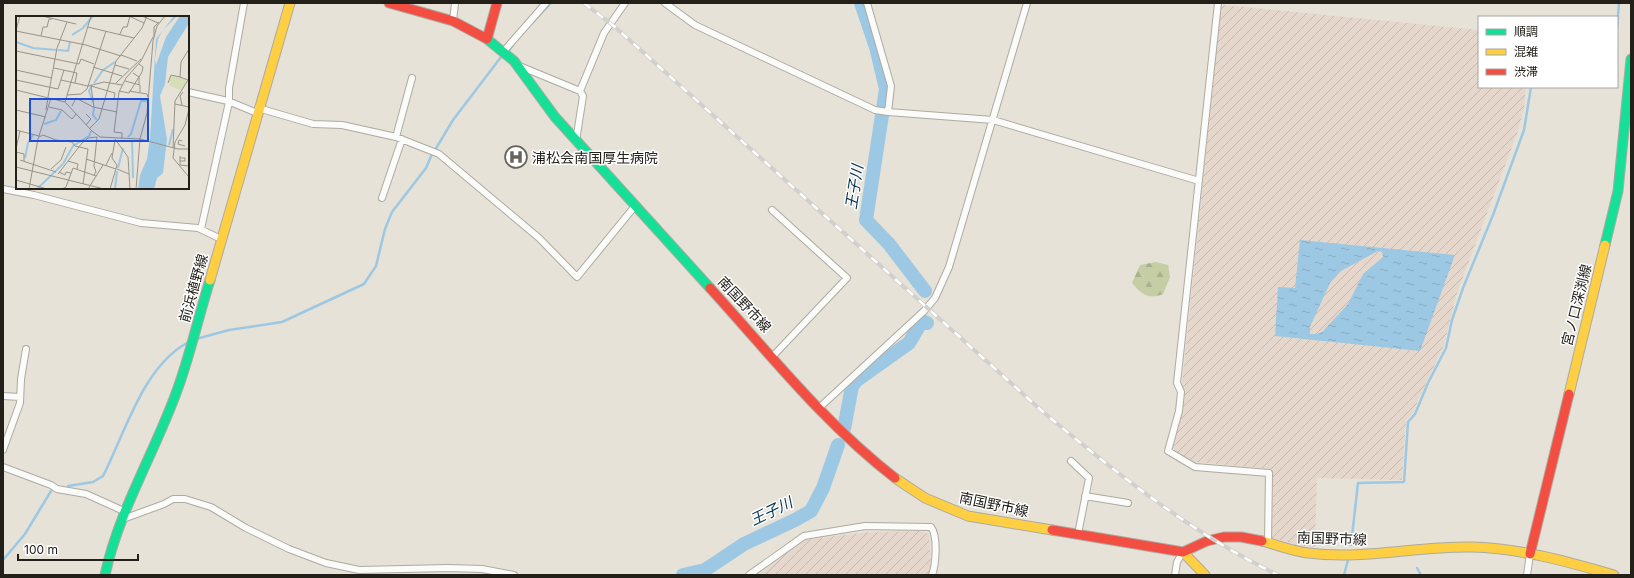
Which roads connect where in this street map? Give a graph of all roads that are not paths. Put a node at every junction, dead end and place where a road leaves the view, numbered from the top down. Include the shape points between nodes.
1 (244, 3) edge
2 (290, 3) edge
3 (389, 3) edge
4 (455, 3) edge
5 (497, 3) edge
6 (546, 3) edge
7 (625, 3) edge
8 (665, 3) edge
9 (867, 3) edge
10 (1027, 3) edge
11 (1218, 3) edge
12 (453, 21) junction
13 (487, 39) junction
14 (503, 52) junction
15 (1631, 59) edge
16 (517, 65) junction
17 (412, 78) dead end
18 (580, 91) junction
19 (189, 92) edge
20 (229, 102) junction
21 (258, 110) junction
22 (888, 112) junction
23 (993, 120) junction
24 (399, 138) junction
25 (576, 141) junction
26 (1199, 181) junction
27 (3, 189) edge
28 (382, 198) dead end
29 (635, 206) junction
30 (772, 210) dead end
31 (201, 229) junction
32 (221, 239) junction
33 (26, 349) dead end
34 (773, 356) junction
35 (3, 396) edge
36 (20, 397) junction
37 (819, 408) junction
38 (3, 450) edge
39 (1071, 461) dead end
40 (3, 467) edge
41 (1085, 496) junction
42 (1128, 503) dead end
43 (124, 515) junction
44 (1078, 534) junction
45 (1268, 544) junction
46 (1183, 552) junction
47 (1530, 554) junction
48 (501, 574) edge
49 (105, 575) edge
50 (514, 575) edge
51 (749, 575) edge
52 (932, 575) edge
53 (1175, 575) edge
54 (1205, 575) edge
55 (1527, 575) edge
56 (1614, 575) edge

1 - 20 street via 229,88
2 - 21 main road, 前浜植野線
3 - 12 main road
4 - 12 street
5 - 13 main road
6 - 14 street
7 - 18 street via 604,33
8 - 22 street via 695,25 875,110
9 - 22 street via 891,86
10 - 23 street
11 - 26 street
12 - 13 main road
13 - 14 main road, 南国野市線
14 - 16 main road, 南国野市線
15 - 47 main road, 宮ノ口深渕線 via 1618,192
16 - 18 street
16 - 25 main road, 南国野市線
17 - 24 street
18 - 25 street via 582,96
19 - 20 street
20 - 21 street
20 - 31 street
21 - 24 street via 313,124 342,125
21 - 32 main road, 前浜植野線
22 - 23 street
23 - 26 street
23 - 37 street via 949,267 934,298 917,318
24 - 28 street
24 - 29 street via 439,154 539,238 577,277
25 - 29 main road, 南国野市線
26 - 45 street via 1177,383 1181,392 1179,412 1168,451 1195,467 1270,473
27 - 31 street via 140,223
29 - 34 main road, 南国野市線
30 - 34 street via 847,278
31 - 32 street
32 - 43 main road, 前浜植野線 via 178,385
33 - 36 street
34 - 37 main road, 南国野市線
35 - 36 street
36 - 38 street
37 - 44 main road, 南国野市線 via 855,446 920,495 937,504 968,516
39 - 41 street via 1089,478
40 - 43 street via 51,484 57,490 86,494
41 - 42 street
41 - 44 street
43 - 48 street via 164,504 172,499 185,499 210,507 289,549 326,563 359,570 448,568 482,569
43 - 49 main road, 前浜植野線
44 - 46 main road, 南国野市線
45 - 46 main road, 南国野市線 via 1250,538 1219,538
45 - 47 main road, 南国野市線 via 1298,553 1319,555 1390,553 1454,547
46 - 53 street via 1176,562
46 - 54 main road
47 - 55 street
47 - 56 main road, 南国野市線
48 - 50 street
51 - 52 street via 804,536 865,526 930,527 935,532 935,568

